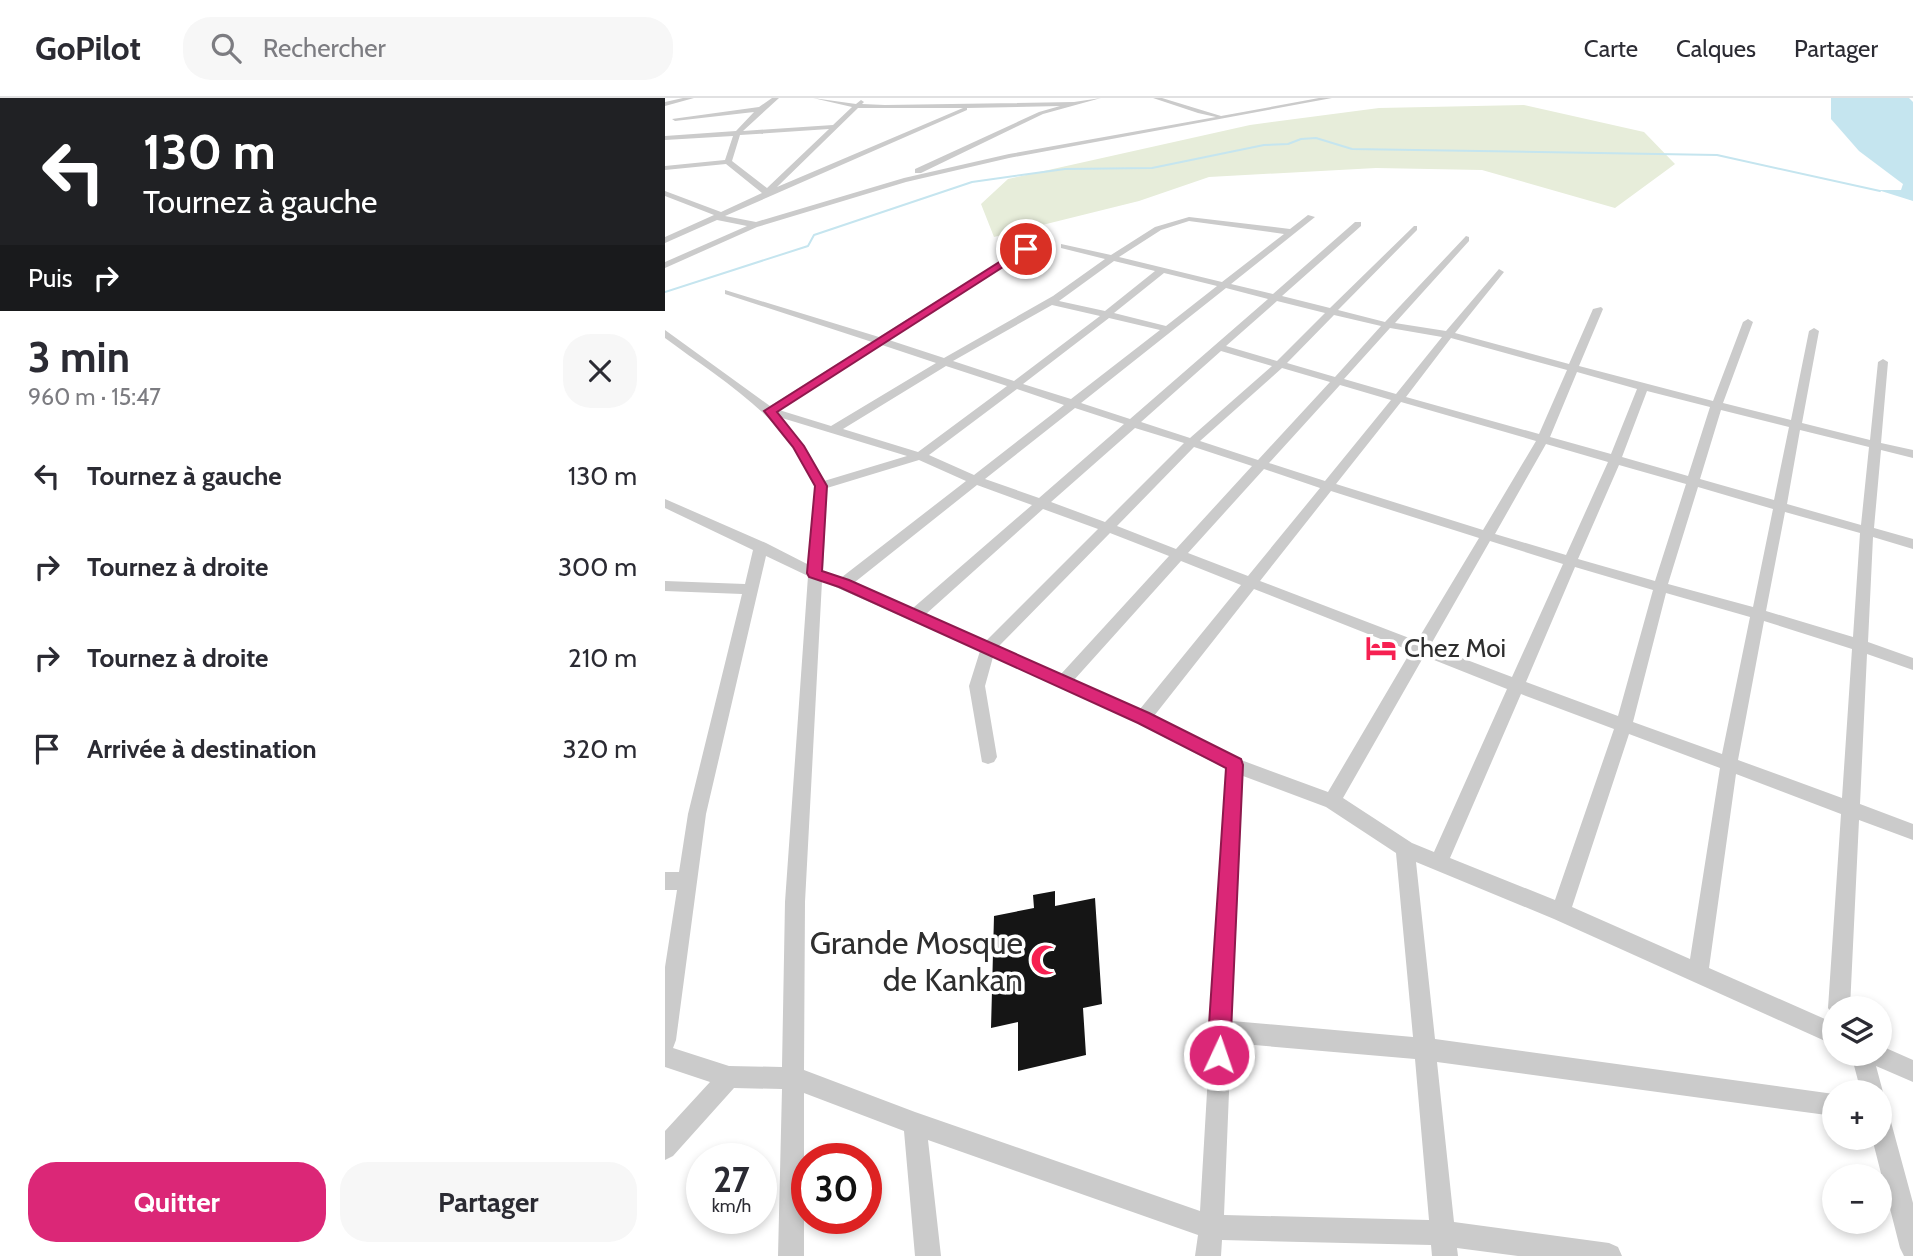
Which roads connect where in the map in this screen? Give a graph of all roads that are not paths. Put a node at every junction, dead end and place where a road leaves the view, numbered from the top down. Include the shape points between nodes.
1 (691, 98) edge
2 (776, 98) edge
3 (816, 98) edge
4 (865, 98) edge
5 (989, 98) edge
6 (1098, 98) edge
7 (1156, 98) edge
8 (1261, 98) edge
9 (1329, 98) edge
10 (1313, 99) edge
11 (665, 104) edge
12 (1073, 104) junction
13 (857, 106) junction
14 (971, 106) junction
15 (683, 107) dead end
16 (1271, 107) junction
17 (761, 109) junction
18 (1231, 116) junction
19 (675, 119) junction
20 (665, 121) edge
21 (834, 127) junction
22 (737, 134) junction
23 (665, 138) edge
24 (729, 162) junction
25 (665, 168) edge
26 (904, 180) junction
27 (665, 193) edge
28 (763, 194) junction
29 (718, 216) junction
30 (1311, 217) dead end
31 (1358, 224) dead end
32 (756, 225) junction
33 (1414, 228) dead end
34 (1291, 232) junction
35 (1466, 239) dead end
36 (665, 240) edge
37 (1064, 246) dead end
38 (1026, 249) dead end
39 (1112, 257) junction
40 (665, 265) edge
41 (1163, 269) junction
42 (1499, 272) dead end
43 (1227, 283) junction
44 (727, 292) dead end
45 (1275, 296) junction
46 (1049, 301) junction
47 (1598, 309) dead end
48 (1332, 310) junction
49 (1106, 315) junction
50 (1748, 322) dead end
51 (1387, 325) junction
52 (1168, 329) junction
53 (1814, 331) dead end
54 (665, 333) edge
55 (1450, 335) junction
56 (880, 341) junction
57 (1218, 347) junction
58 (945, 362) junction
59 (1883, 362) dead end
60 (1279, 365) junction
61 (1573, 367) junction
62 (1337, 381) junction
63 (1016, 384) junction
64 (1643, 387) junction
65 (1399, 399) junction
66 (1074, 403) junction
67 (1717, 404) junction
68 (770, 411) junction
69 (1133, 422) junction
70 (1797, 425) junction
71 (834, 429) junction
72 (1542, 439) junction
73 (1193, 441) junction
74 (1877, 446) junction
75 (1913, 454) edge
76 (920, 456) junction
77 (1616, 457) junction
78 (1262, 463) junction
79 (975, 481) junction
80 (1695, 481) junction
81 (1331, 485) junction
82 (821, 486) junction
83 (665, 503) edge
84 (1040, 503) junction
85 (1780, 505) junction
86 (1107, 527) junction
87 (1867, 531) junction
88 (1488, 535) junction
89 (1913, 544) edge
90 (761, 546) junction
91 (1178, 554) junction
92 (1569, 561) junction
93 (814, 573) junction
94 (844, 583) junction
95 (1252, 583) junction
96 (1661, 585) junction
97 (665, 586) edge
98 (750, 589) junction
99 (1760, 612) junction
100 (915, 615) junction
101 (1859, 643) junction
102 (988, 648) junction
103 (1422, 649) junction
104 (1913, 664) edge
105 (1063, 682) junction
106 (1515, 685) junction
107 (1143, 718) junction
108 (1624, 725) junction
109 (988, 757) dead end
110 (1729, 764) junction
111 (1235, 765) junction
112 (1332, 801) junction
113 (1851, 809) junction
114 (1913, 832) edge
115 (1405, 849) junction
116 (1439, 863) junction
117 (665, 881) edge
118 (688, 881) junction
119 (1561, 912) junction
120 (1698, 972) junction
121 (1840, 996) edge
122 (1822, 1029) edge
123 (1220, 1031) junction
124 (665, 1040) edge
125 (1425, 1049) junction
126 (665, 1056) edge
127 (1892, 1062) edge
128 (1913, 1071) edge
129 (729, 1077) junction
130 (795, 1078) junction
131 (1822, 1103) edge
132 (915, 1124) junction
133 (665, 1148) edge
134 (1887, 1150) edge
135 (1212, 1227) junction
136 (1443, 1244) edge
137 (1913, 1248) edge
138 (791, 1256) edge
139 (928, 1256) edge
140 (1208, 1256) edge
141 (1609, 1256) edge

1 - 11 street
2 - 17 street
3 - 13 street
4 - 13 street
5 - 14 street
6 - 12 street
7 - 18 street
8 - 16 street
9 - 10 street
10 - 16 street
12 - 14 street
12 - 26 street via 1041,113
13 - 14 street
13 - 21 street
14 - 28 street
15 - 19 street
16 - 18 street
17 - 19 street
17 - 22 street
18 - 26 street
19 - 20 street
21 - 22 street
21 - 28 street
22 - 23 street
22 - 24 street via 729,149
24 - 25 street
24 - 28 street
26 - 32 street
27 - 29 street
28 - 29 street
29 - 32 street
29 - 36 street
30 - 34 street
31 - 45 street
32 - 40 street
33 - 48 street
34 - 39 street via 1173,221
34 - 43 street
35 - 51 street
37 - 39 street
38 - 56 street
39 - 41 street
39 - 46 street
41 - 43 street
41 - 49 street
42 - 55 street
43 - 45 street
43 - 52 street
44 - 56 street
45 - 48 street
45 - 57 street
46 - 49 street
46 - 58 street
47 - 61 street
48 - 51 street
48 - 60 street
49 - 52 street
49 - 63 street
50 - 67 street
51 - 55 street
51 - 62 street
52 - 66 street
53 - 70 street
54 - 68 street
55 - 61 street
55 - 65 street
56 - 58 street
56 - 68 street
57 - 60 street
57 - 69 street
58 - 63 street
58 - 71 street
59 - 74 street
60 - 62 street
60 - 73 street
61 - 64 street
61 - 72 street
62 - 65 street
62 - 78 street
63 - 66 street
63 - 76 street
64 - 67 street
64 - 77 street
65 - 72 street
65 - 81 street
66 - 69 street
66 - 79 street
67 - 70 street
67 - 80 street
68 - 71 street
68 - 82 street
69 - 73 street
69 - 84 street
70 - 74 street
70 - 85 street
71 - 76 street
72 - 77 street
72 - 88 street
73 - 78 street
73 - 86 street
74 - 75 street
74 - 87 street
76 - 79 street
76 - 82 street
77 - 80 street
77 - 92 street
78 - 81 street
78 - 91 street
79 - 84 street
79 - 94 street
80 - 85 street
80 - 96 street
81 - 88 street
81 - 95 street
82 - 93 street
83 - 90 street
84 - 86 street
84 - 100 street
85 - 87 street
85 - 99 street
86 - 91 street
86 - 102 street
87 - 89 street
87 - 101 street
88 - 92 street
88 - 103 street
90 - 93 street
90 - 98 street
91 - 95 street
91 - 105 street
92 - 96 street
92 - 106 street
93 - 94 street
93 - 130 street via 795,902
94 - 100 street
95 - 103 street
95 - 107 street
96 - 99 street
96 - 108 street
97 - 98 street
98 - 118 street via 697,814
99 - 101 street
99 - 110 street
100 - 102 street
101 - 104 street
101 - 113 street
102 - 105 street
102 - 109 street via 977,686
103 - 106 street
103 - 112 street
105 - 107 street
106 - 108 street
106 - 116 street
107 - 111 street
108 - 110 street
108 - 119 street
110 - 113 street
110 - 120 street
111 - 112 street
111 - 123 street
112 - 115 street
113 - 114 street
113 - 121 street
115 - 116 street
115 - 125 street
116 - 119 street
117 - 118 street
118 - 124 street
119 - 120 street
120 - 122 street
123 - 125 street
123 - 135 street
125 - 131 street
125 - 136 street
126 - 129 street
127 - 128 street
129 - 130 street
129 - 133 street
130 - 132 street
130 - 138 street
132 - 135 street
132 - 139 street
134 - 137 street
135 - 136 street
135 - 140 street
136 - 141 street

